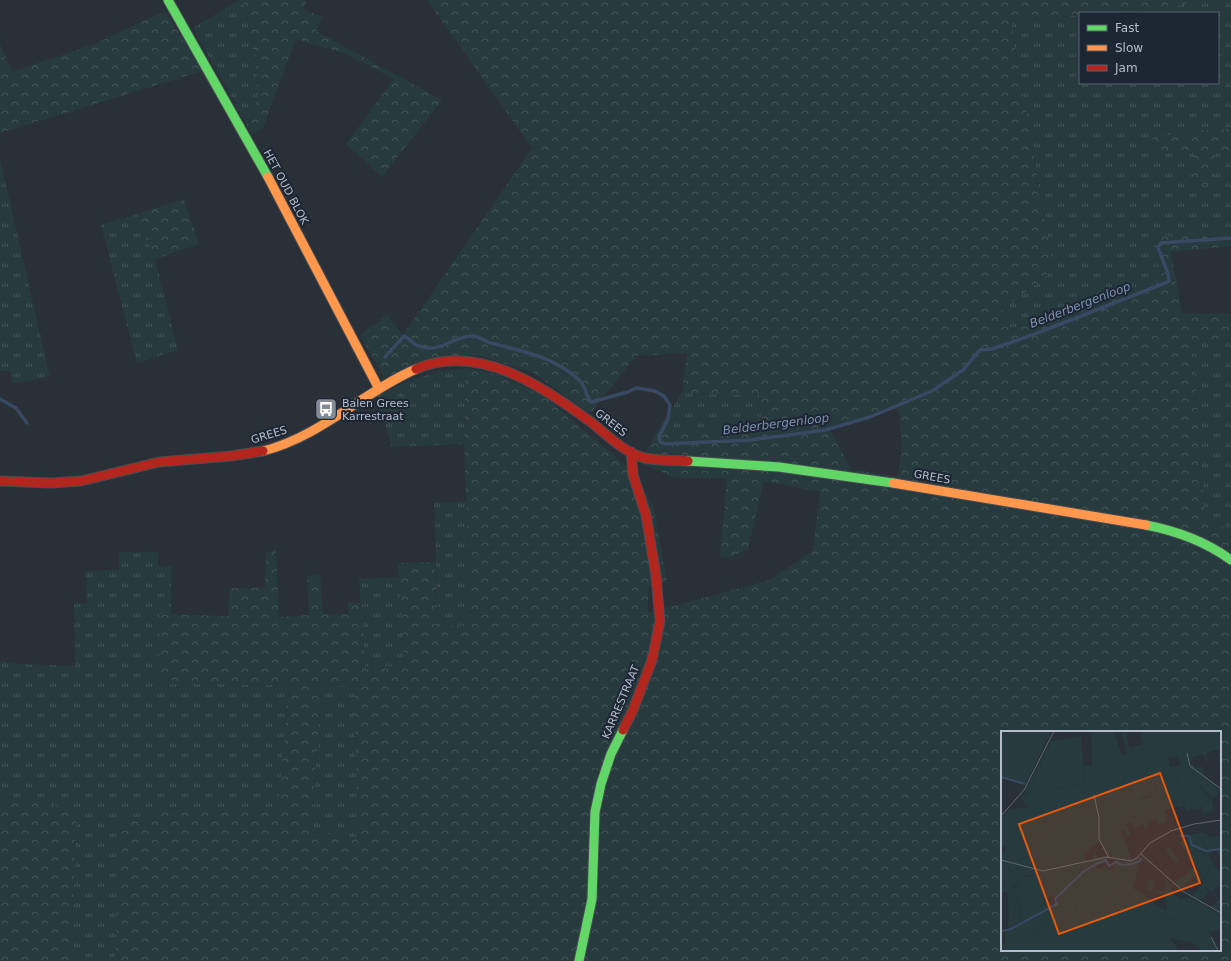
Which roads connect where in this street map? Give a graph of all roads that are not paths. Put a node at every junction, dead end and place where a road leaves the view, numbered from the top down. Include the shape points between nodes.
1 (168, 0) edge
2 (378, 387) junction
3 (631, 452) junction
4 (0, 481) edge
5 (1231, 560) edge
6 (579, 961) edge

1 - 2 street, HET OUD BLOK via 266,173
2 - 3 street, GREES via 418,368 457,362 492,366 532,383 559,399
2 - 4 street, GREES via 318,427 274,448 250,453 159,462 81,481
3 - 5 street, GREES via 653,459 779,467 838,474 1156,527 1198,539
3 - 6 street, KARRESTRAAT via 632,476 646,515 656,576 660,622 652,660 633,710 611,754 601,784 595,812 592,899

